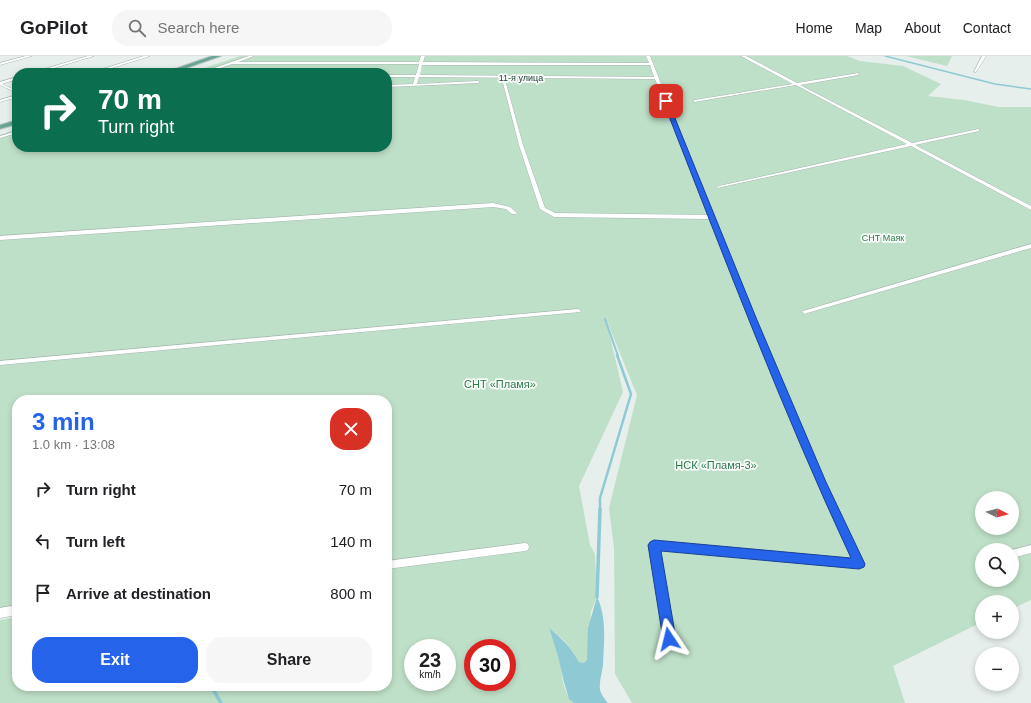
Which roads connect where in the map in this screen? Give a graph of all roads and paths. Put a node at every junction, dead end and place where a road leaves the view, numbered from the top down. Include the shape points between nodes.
1 (30, 56) edge
2 (92, 56) edge
3 (148, 56) edge
4 (218, 56) edge
5 (252, 56) edge
6 (423, 56) edge
7 (648, 56) edge
8 (743, 56) edge
9 (984, 56) edge
10 (231, 63) junction
11 (0, 64) edge
12 (421, 64) junction
13 (651, 64) junction
14 (50, 68) edge
15 (108, 68) edge
16 (181, 68) edge
17 (216, 68) edge
18 (975, 71) dead end
19 (858, 74) dead end
20 (392, 76) edge
21 (417, 77) junction
22 (510, 78) junction
23 (656, 78) junction
24 (12, 79) edge
25 (503, 80) junction
26 (0, 83) edge
27 (795, 84) junction
28 (415, 85) junction
29 (392, 86) edge
30 (12, 89) edge
31 (12, 97) edge
32 (0, 101) edge
33 (695, 101) dead end
34 (12, 123) edge
35 (0, 127) edge
36 (978, 130) dead end
37 (12, 134) edge
38 (0, 138) edge
39 (911, 145) junction
40 (719, 187) dead end
41 (1031, 208) edge
42 (514, 213) dead end
43 (712, 217) junction
44 (0, 238) edge
45 (1031, 246) edge
46 (578, 310) dead end
47 (805, 312) dead end
48 (0, 363) edge
49 (526, 547) dead end
50 (1031, 549) edge
51 (1019, 552) edge
52 (392, 564) edge
53 (12, 611) edge
54 (0, 613) edge
55 (669, 639) dead end

1 - 11 street
2 - 14 street
3 - 15 street
4 - 16 main road
5 - 10 street
6 - 12 street
7 - 13 street
8 - 27 street
9 - 18 street
10 - 12 street
10 - 17 street
12 - 13 street
12 - 21 street
13 - 23 street
19 - 27 street
20 - 21 street, 11-я улица
21 - 22 street, 11-я улица
21 - 28 street
22 - 23 street, 11-я улица
22 - 25 street
23 - 43 street
24 - 26 street
25 - 28 street
25 - 43 street via 521,145 543,209 554,215
26 - 30 street
27 - 33 street
27 - 39 street
28 - 29 street
31 - 32 street
34 - 35 main road
36 - 39 street
37 - 38 street
39 - 40 street
39 - 41 street
42 - 44 street via 508,208 493,205
43 - 55 street via 752,320 859,564 654,545
45 - 47 street
46 - 48 street
49 - 52 street
50 - 51 street
53 - 54 street

